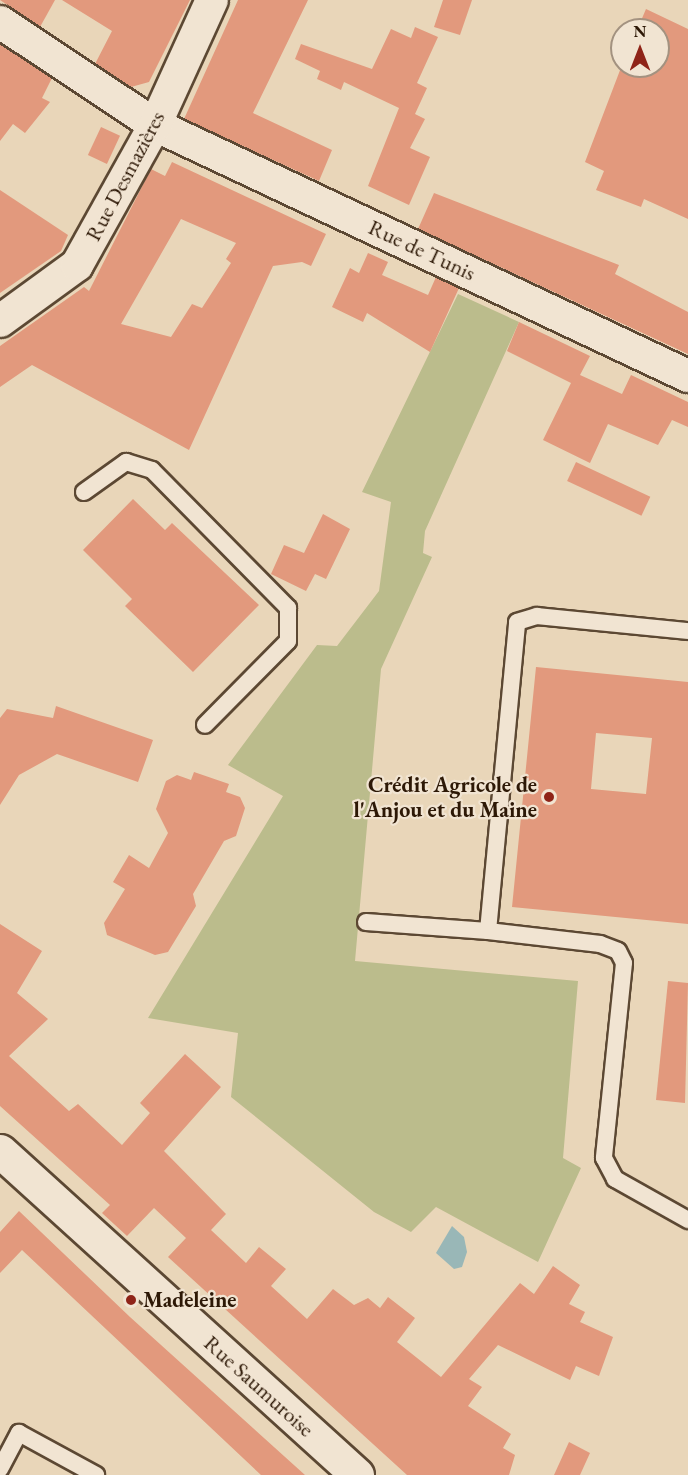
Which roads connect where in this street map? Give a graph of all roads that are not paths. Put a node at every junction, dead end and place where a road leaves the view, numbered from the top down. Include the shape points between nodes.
1 (212, 0) edge
2 (0, 22) edge
3 (155, 125) junction
4 (0, 321) edge
5 (688, 376) edge
6 (84, 492) dead end
7 (688, 632) edge
8 (205, 725) dead end
9 (366, 922) dead end
10 (488, 931) junction
11 (0, 1151) edge
12 (688, 1221) edge
13 (0, 1469) edge
14 (76, 1469) edge
15 (96, 1475) edge
16 (357, 1475) edge

1 - 3 street, Rue Desmazières
2 - 3 street, Rue de Tunis
3 - 4 street, Rue Desmazières via 77,265
3 - 5 street, Rue de Tunis
6 - 8 lane via 126,462 152,470 288,608 288,640
7 - 10 lane via 537,616 516,622
9 - 10 lane
10 - 12 lane via 600,944 618,951 624,963 604,1158 615,1179
11 - 16 main road, Rue Saumuroise
13 - 14 lane via 19,1433
14 - 15 lane

